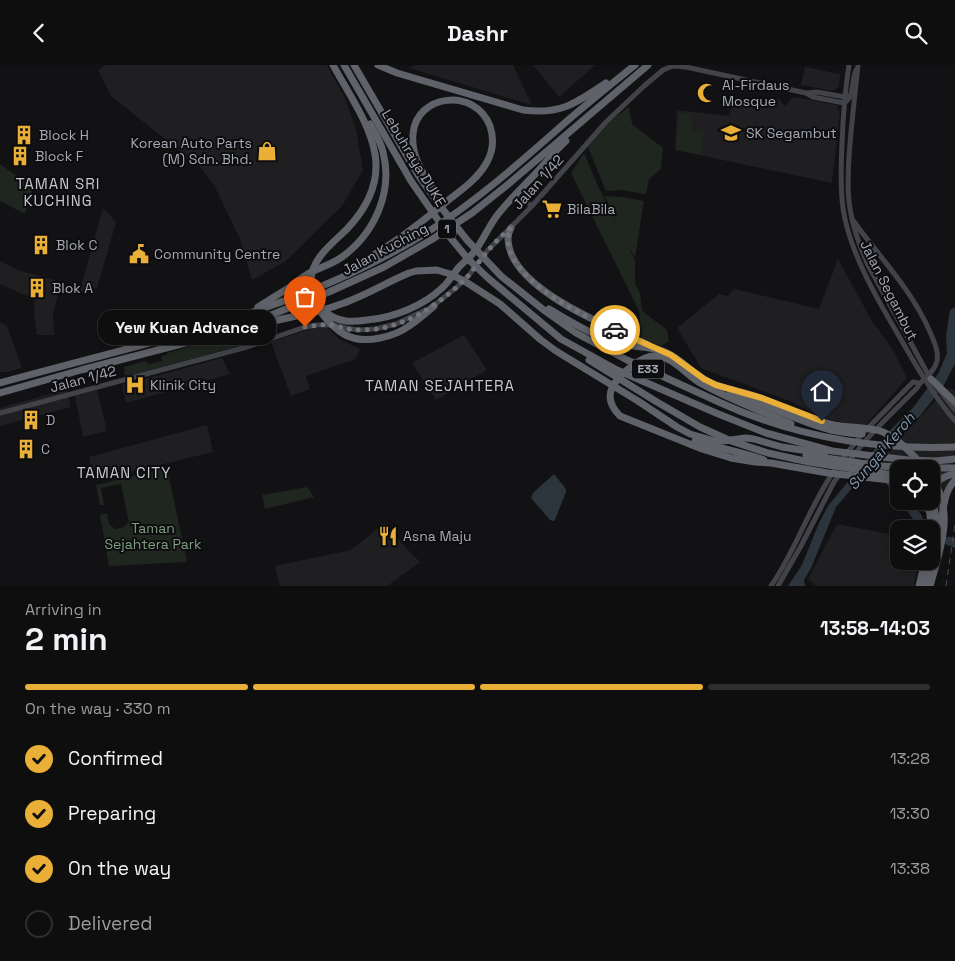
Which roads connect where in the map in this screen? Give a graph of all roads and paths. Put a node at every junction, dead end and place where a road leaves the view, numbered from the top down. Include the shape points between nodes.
1 (338, 65) edge
2 (354, 65) edge
3 (378, 65) edge
4 (635, 65) edge
5 (648, 65) edge
6 (849, 65) edge
7 (858, 65) edge
8 (845, 100) junction
9 (606, 101) junction
10 (851, 124) junction
11 (421, 174) junction
12 (522, 187) junction
13 (511, 199) junction
14 (524, 200) junction
15 (532, 206) junction
16 (852, 219) junction
17 (511, 228) junction
18 (887, 262) junction
19 (868, 265) junction
20 (872, 278) junction
21 (330, 282) junction
22 (311, 283) junction
23 (434, 305) junction
24 (236, 317) junction
25 (578, 330) junction
26 (212, 336) junction
27 (560, 339) junction
28 (655, 348) junction
29 (48, 370) junction
30 (0, 379) edge
31 (931, 379) junction
32 (0, 383) edge
33 (919, 383) junction
34 (715, 391) junction
35 (0, 393) edge
36 (955, 403) edge
37 (955, 411) edge
38 (0, 413) edge
39 (955, 421) edge
40 (676, 427) junction
41 (862, 434) junction
42 (816, 435) junction
43 (955, 447) edge
44 (754, 449) junction
45 (832, 451) junction
46 (955, 459) edge
47 (917, 460) edge
48 (771, 463) junction
49 (955, 468) edge
50 (955, 474) edge
51 (890, 475) edge
52 (955, 479) edge
53 (890, 480) edge
54 (940, 489) edge
55 (936, 520) edge
56 (940, 524) edge
57 (923, 570) edge
58 (929, 570) edge
59 (771, 586) edge
60 (778, 586) edge
61 (919, 586) edge
62 (925, 586) edge
63 (930, 586) edge

1 - 22 highway via 367,126 376,167 373,187 364,206 317,261
1 - 24 highway via 383,153 386,179 378,214 347,254
1 - 27 highway, Lebuhraya DUKE / E33 via 369,108 410,181 468,259
2 - 11 highway, Lebuhraya DUKE
3 - 4 highway via 523,110 539,111 554,110 580,101
4 - 21 highway, Jalan Kuching / 1 via 468,204 396,250
5 - 9 highway, Jalan Kuching / 1
6 - 8 main road, Jalan Segambut
7 - 8 main road via 850,96
7 - 10 main road, Jalan Segambut
8 - 10 main road via 850,109
8 - 15 main road, Jalan 1/42 via 813,97 686,67 666,68 606,122
8 - 20 main road, Jalan Segambut via 841,165 845,221 853,245
9 - 12 highway
9 - 26 highway, Jalan Kuching / 1 via 472,213 431,240 336,289
10 - 16 main road, Jalan Segambut via 848,183
11 - 21 highway via 413,147 419,117 436,103 453,99 474,105 484,114 492,134 488,161 457,193 413,229
11 - 25 highway, E33 via 473,246 501,276 533,302
12 - 13 highway
12 - 14 main road
13 - 14 main road
13 - 22 highway via 475,251 448,282 436,293 396,314 374,320 340,320 322,309
14 - 15 main road
15 - 17 main road, Jalan 1/42
16 - 18 main road
16 - 19 main road, Jalan Segambut
17 - 23 main road, Jalan 1/42 via 487,251 469,275
17 - 28 highway via 507,237 513,259 538,286 581,314
18 - 19 main road via 868,249 864,253
18 - 33 main road via 911,297 937,352 936,365
19 - 20 main road, Jalan Segambut
20 - 31 main road, Jalan Segambut
20 - 39 main road, Jalan Segambut via 880,303 920,373
21 - 24 highway, Jalan Kuching / 1
22 - 23 highway via 317,308 332,326 358,340 386,337 408,327
23 - 38 main road, Jalan 1/42 via 384,327 358,330 316,325 300,328 248,347
24 - 29 highway, Jalan Kuching / 1
25 - 28 highway via 620,344
25 - 42 highway, E33 via 627,359 721,403
26 - 35 highway, Jalan Kuching / 1
26 - 40 highway via 332,307 416,271 437,270 466,282 500,304 556,351
27 - 44 highway, E33 via 579,354 700,427
27 - 45 highway, Lebuhraya DUKE / E33 via 617,370 716,413 766,433
28 - 47 highway via 716,385 836,425 880,431 899,441
29 - 30 highway
29 - 32 highway, Jalan Kuching / 1
31 - 36 highway
31 - 37 main road, Jalan Segambut
33 - 41 main road via 913,383
33 - 60 main road via 859,448 834,482
34 - 41 highway via 749,399 819,427 851,435
34 - 42 highway
34 - 48 highway via 656,355 648,356 627,371 616,382 610,395 614,410 636,423 731,458
40 - 45 highway via 715,441 746,438 782,447
40 - 48 highway via 692,439 712,447
41 - 59 main road via 828,480
42 - 43 highway, E33 via 874,444
44 - 49 highway via 880,466
44 - 51 highway, E33 via 809,462
45 - 46 highway, Lebuhraya DUKE / E33 via 908,460
48 - 53 highway
50 - 55 highway via 942,478 932,494
52 - 56 highway via 944,502
54 - 63 highway via 948,516
57 - 61 highway
58 - 62 highway

